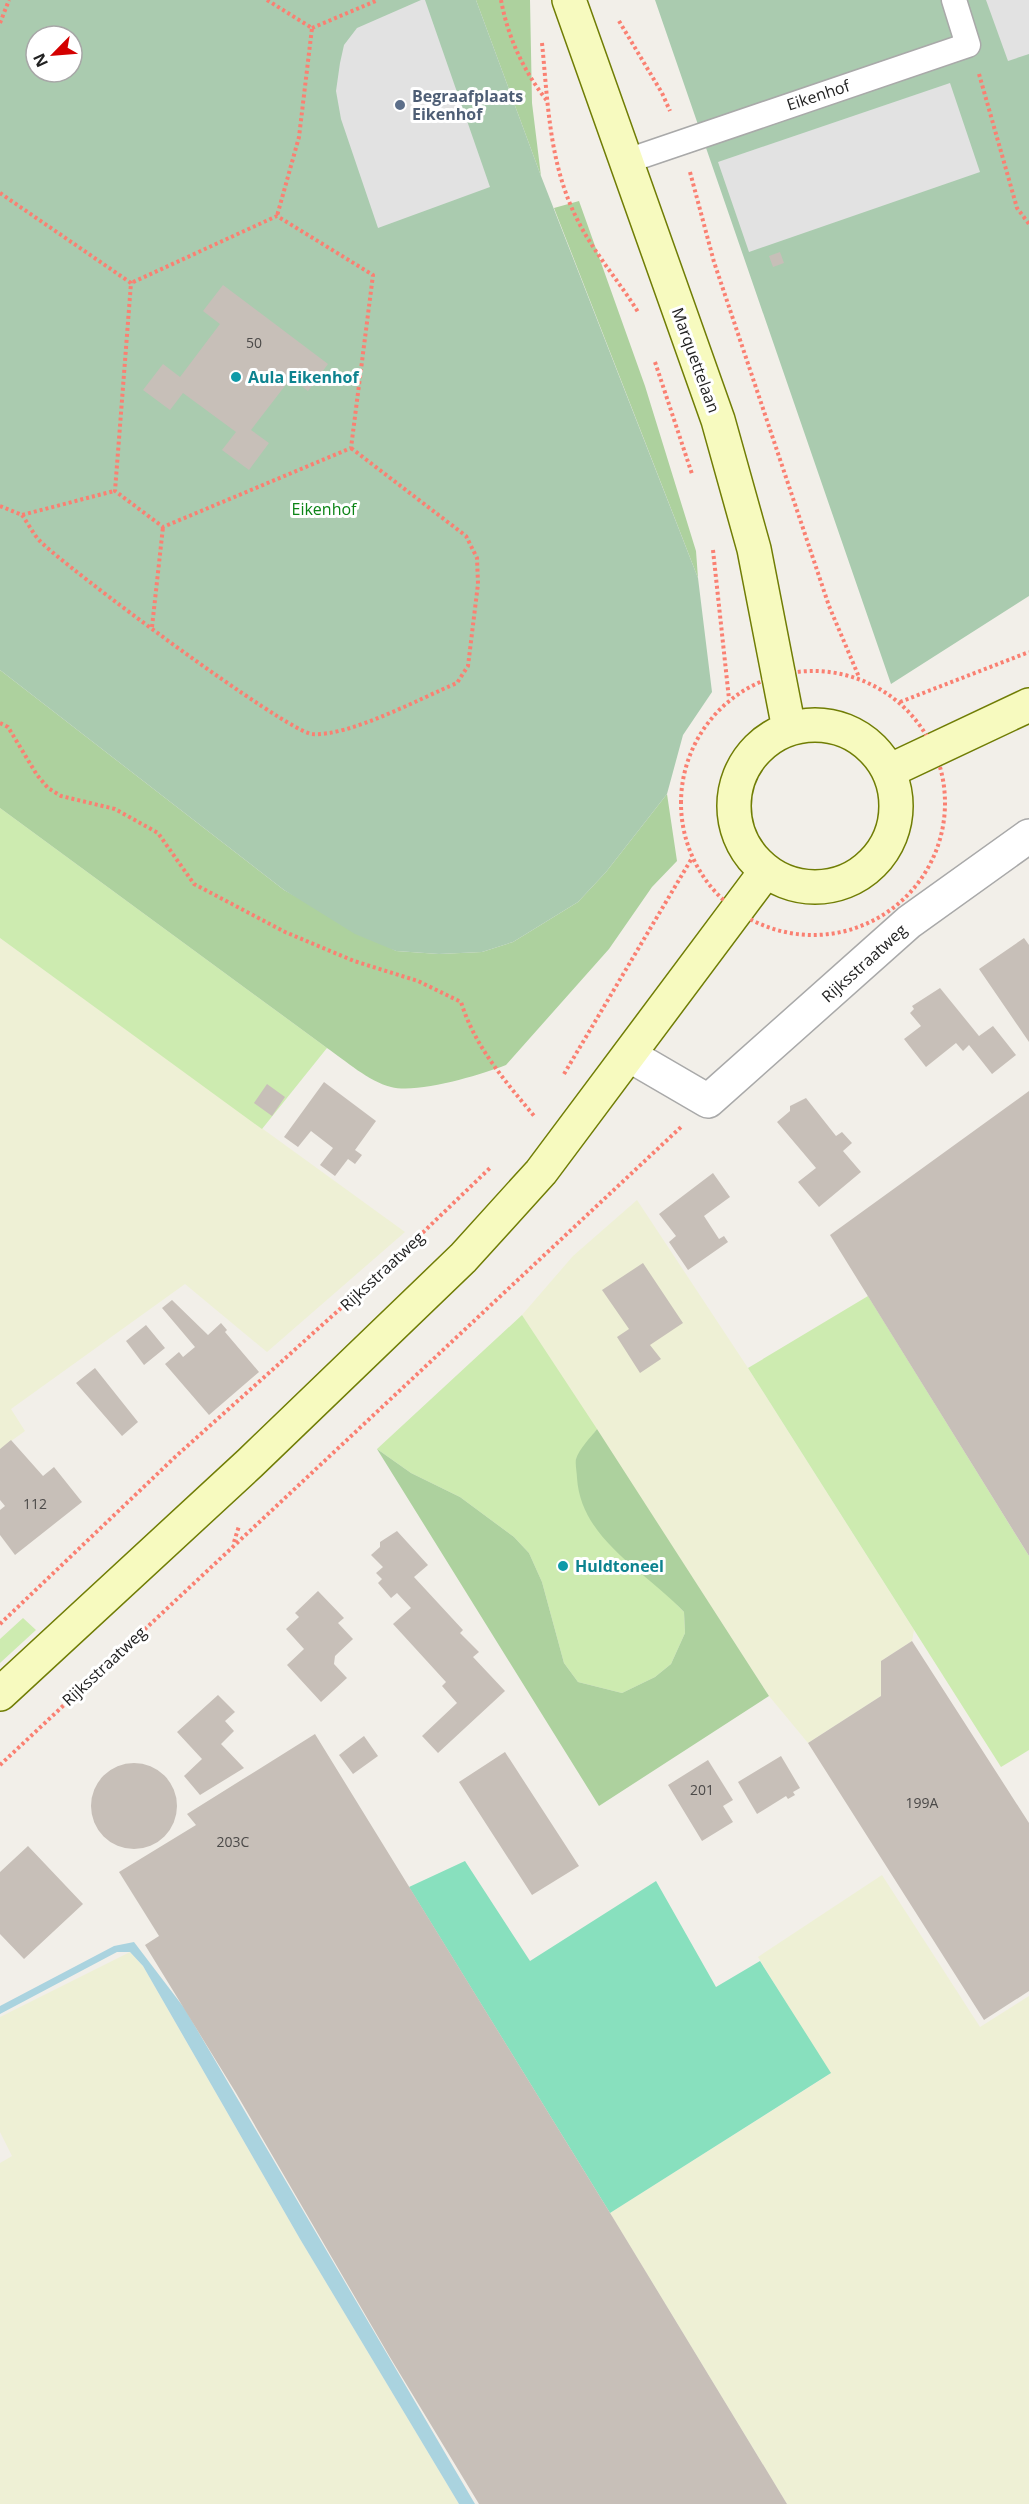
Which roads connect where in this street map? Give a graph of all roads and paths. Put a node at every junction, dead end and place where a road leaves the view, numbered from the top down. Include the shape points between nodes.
1 (9, 0) edge
2 (267, 0) edge
3 (378, 0) edge
4 (501, 0) edge
5 (569, 0) edge
6 (954, 0) edge
7 (617, 19) dead end
8 (0, 23) edge
9 (312, 28) junction
10 (542, 39) dead end
11 (968, 45) junction
12 (548, 102) junction
13 (682, 142) junction
14 (624, 162) junction
15 (0, 194) edge
16 (277, 216) junction
17 (1029, 224) edge
18 (132, 283) junction
19 (643, 321) dead end
20 (652, 351) dead end
21 (351, 448) junction
22 (695, 485) dead end
23 (115, 491) junction
24 (0, 506) edge
25 (22, 515) junction
26 (163, 527) junction
27 (713, 548) dead end
28 (152, 628) junction
29 (1029, 652) edge
30 (777, 674) junction
31 (860, 677) junction
32 (729, 699) junction
33 (900, 702) junction
34 (1029, 705) edge
35 (0, 723) edge
36 (789, 729) junction
37 (934, 748) junction
38 (889, 771) junction
39 (1029, 837) edge
40 (692, 858) junction
41 (766, 872) junction
42 (735, 911) junction
43 (629, 1055) junction
44 (561, 1080) dead end
45 (708, 1101) junction
46 (542, 1108) dead end
47 (535, 1117) junction
48 (528, 1125) dead end
49 (494, 1164) dead end
50 (0, 1624) edge
51 (0, 1694) edge
52 (0, 1764) edge

1 - 8 path
2 - 9 path
3 - 9 path
4 - 12 path via 514,45
5 - 14 main road, Marquettelaan
6 - 11 lane
7 - 13 path via 662,93
9 - 16 path via 299,136
10 - 12 path
11 - 13 lane, Eikenhof
11 - 17 path via 1017,208
12 - 19 path via 551,143 578,221
13 - 14 lane, Eikenhof
13 - 31 path via 714,262 829,606
14 - 30 main road, Marquettelaan via 718,420 754,549
15 - 18 path
16 - 18 path
16 - 21 path via 373,275
18 - 23 path
20 - 22 path
21 - 26 path
21 - 28 path via 466,536 477,558 478,584 468,666 457,682 340,732 310,734 265,710
23 - 25 path
23 - 26 path
24 - 25 path
25 - 28 path via 40,541
26 - 28 path
27 - 32 path
29 - 33 path
30 - 31 path via 818,669
30 - 32 path
30 - 36 main road, Marquettelaan
31 - 33 path
32 - 40 path via 700,731 683,772 680,815
33 - 37 path via 920,724
34 - 37 main road
35 - 47 path via 8,727 48,788 61,796 116,809 158,833 194,884 285,932 354,961 418,981 461,1002 478,1044
36 - 38 main road via 818,724 847,731 872,747
36 - 41 main road via 763,743 744,765 734,793 735,822 746,850
37 - 38 main road
37 - 42 path via 946,790 943,834 926,874 897,907 859,928 817,936 774,930
38 - 41 main road via 896,806 888,842 866,870 834,886 798,886
39 - 45 street, Rijksstraatweg via 909,922
40 - 42 path via 710,887
40 - 44 path
41 - 42 main road
42 - 43 main road
43 - 45 street
43 - 51 main road via 541,1172 448,1273 243,1470
45 - 52 path, Rijksstraatweg
46 - 47 path
47 - 48 path
49 - 50 path, Rijksstraatweg

